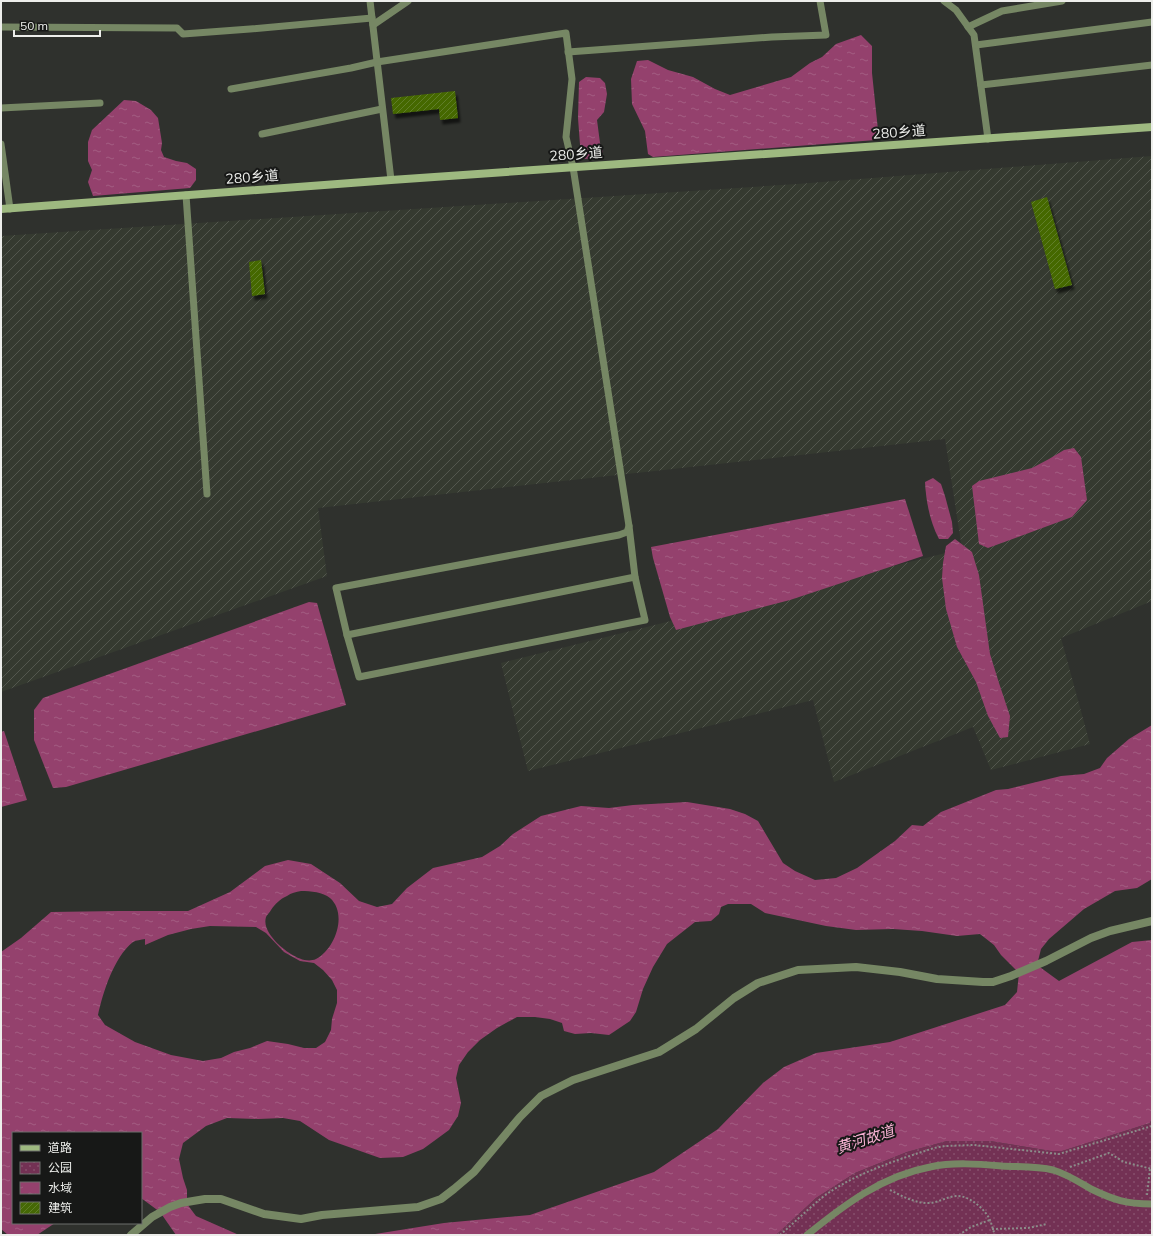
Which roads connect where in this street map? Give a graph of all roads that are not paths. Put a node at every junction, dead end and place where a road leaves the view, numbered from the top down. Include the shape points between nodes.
1 (370, 1) edge
2 (408, 1) edge
3 (820, 1) edge
4 (944, 1) edge
5 (1062, 1) edge
6 (372, 21) junction
7 (1152, 22) edge
8 (1, 27) edge
9 (968, 27) junction
10 (976, 45) junction
11 (568, 52) junction
12 (377, 62) junction
13 (1152, 65) edge
14 (981, 85) junction
15 (231, 89) dead end
16 (100, 103) dead end
17 (1, 108) edge
18 (382, 109) junction
19 (1152, 127) edge
20 (262, 134) dead end
21 (988, 139) junction
22 (1, 144) edge
23 (573, 167) junction
24 (391, 180) junction
25 (186, 195) junction
26 (10, 209) junction
27 (1, 210) edge
28 (207, 494) dead end
29 (629, 526) junction
30 (635, 577) junction
31 (347, 635) junction
32 (1152, 921) edge
33 (1149, 1204) edge
34 (130, 1235) edge
35 (807, 1235) edge

1 - 6 lane
2 - 6 lane
3 - 11 lane via 826,35
4 - 9 lane via 956,10
5 - 9 lane via 1002,11
6 - 8 lane via 182,34 177,28
6 - 12 lane
7 - 10 lane
9 - 10 lane via 974,35
10 - 14 lane
11 - 12 lane via 566,33
11 - 23 lane via 572,79 566,137
12 - 15 lane
12 - 18 lane
13 - 14 lane
14 - 21 lane
16 - 17 lane
18 - 20 lane
18 - 24 lane
19 - 21 street, 280乡道
21 - 23 street, 280乡道
22 - 26 lane
23 - 24 street, 280乡道
23 - 29 lane
24 - 25 street, 280乡道
25 - 26 street, 280乡道
25 - 28 lane
26 - 27 street, 280乡道
29 - 30 lane
29 - 31 lane via 627,532 619,535 336,588
30 - 31 lane
30 - 31 lane via 645,620 637,622 359,677
32 - 34 street via 1091,938 1046,961 993,982 937,979 856,967 798,970 758,983 734,998 696,1029 659,1052 574,1080 541,1096 474,1172 441,1198 418,1207 301,1219 264,1214 221,1199 205,1199 170,1207 152,1217
33 - 35 lane via 1116,1200 1053,1170 971,1164 930,1166 900,1174 880,1184 851,1201

